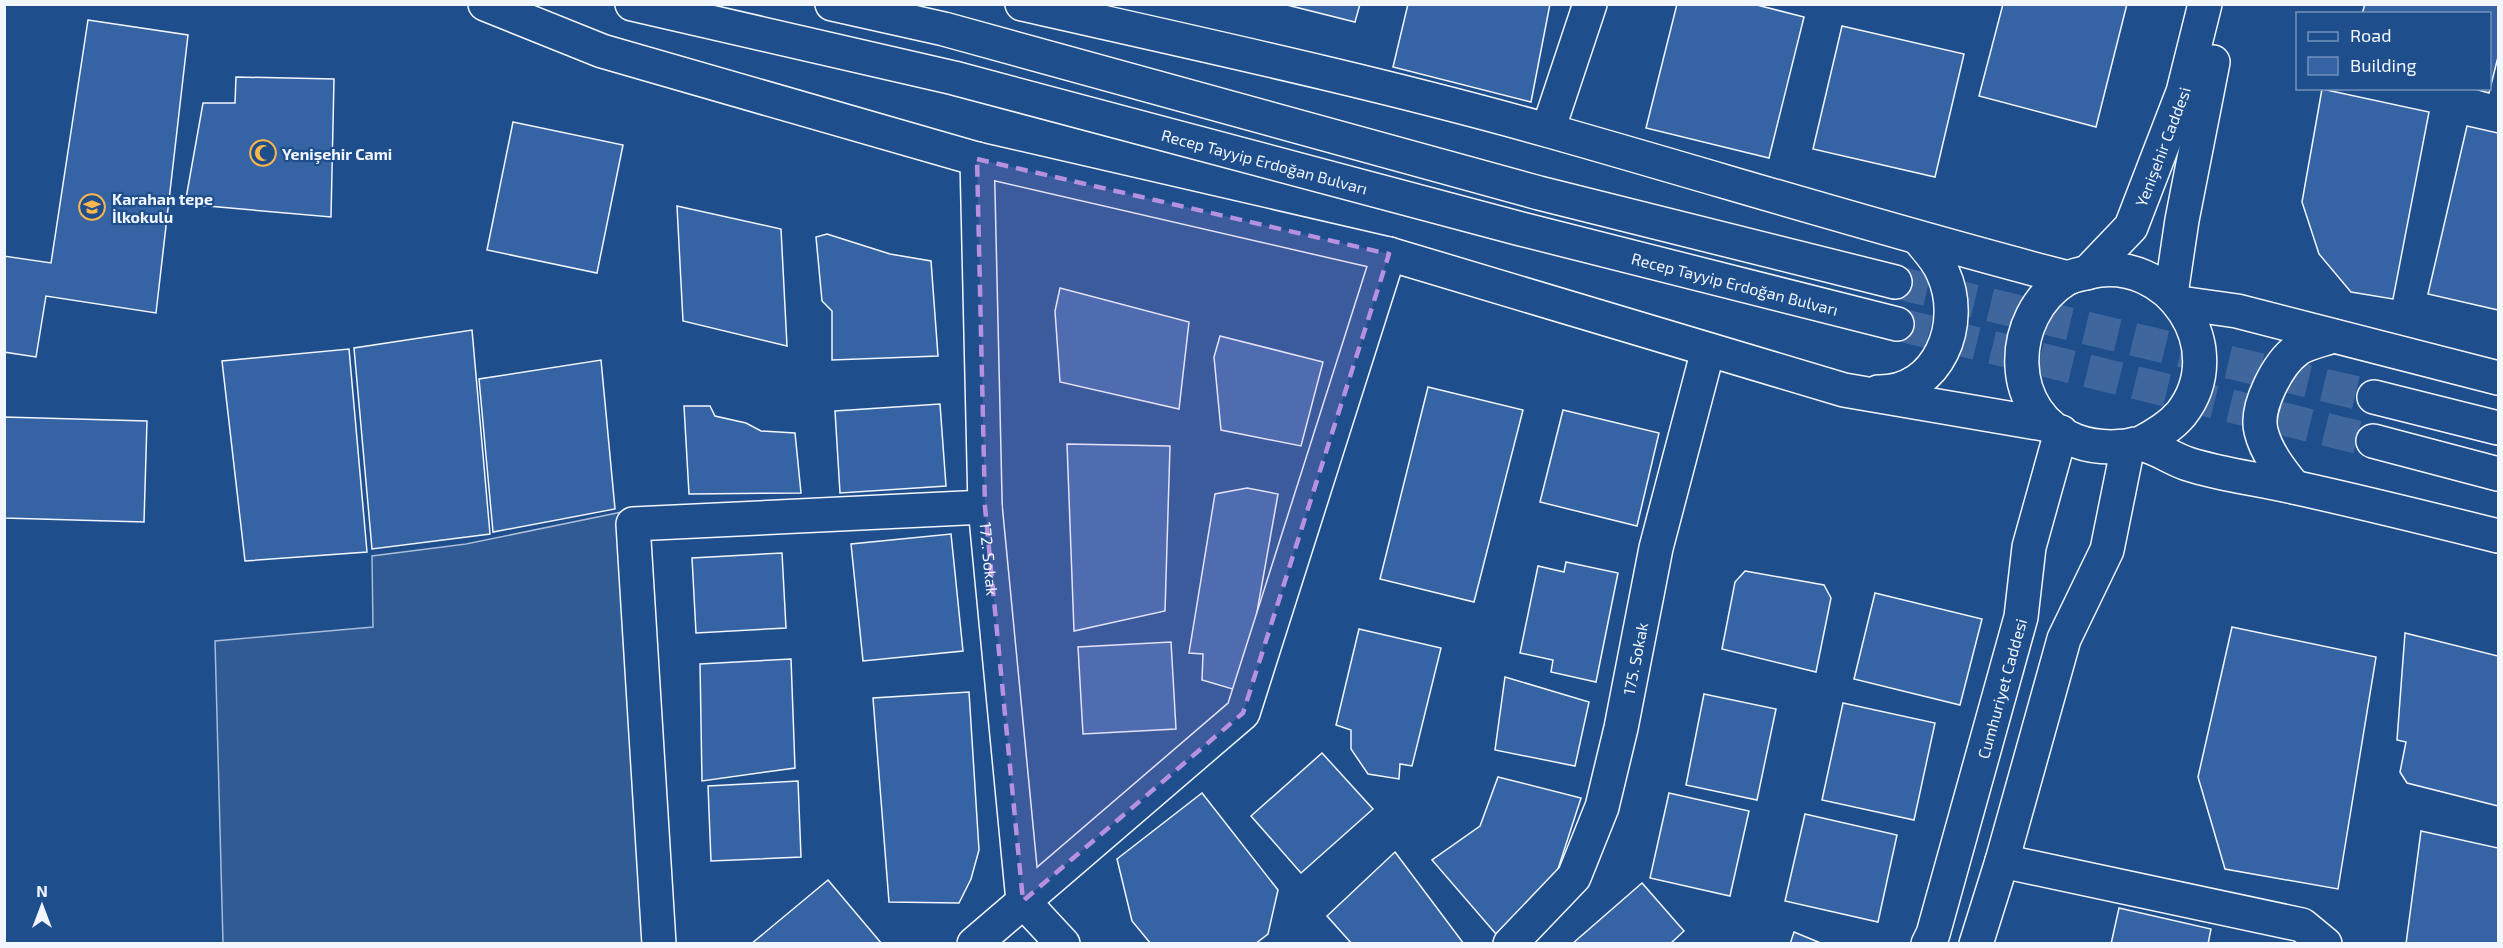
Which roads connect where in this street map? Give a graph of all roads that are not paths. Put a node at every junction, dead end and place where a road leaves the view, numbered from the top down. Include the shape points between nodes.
1 (485, 4) edge
2 (632, 4) edge
3 (832, 4) edge
4 (1022, 4) edge
5 (1590, 4) edge
6 (2205, 4) edge
7 (2227, 4) edge
8 (1548, 130) junction
9 (977, 159) junction
10 (1919, 239) junction
11 (1389, 254) junction
12 (2078, 275) junction
13 (1895, 282) tunnel mouth
14 (2176, 299) junction
15 (1897, 324) tunnel mouth
16 (2333, 336) junction
17 (1708, 350) junction
18 (2499, 378) edge
19 (1844, 390) junction
20 (2374, 397) tunnel mouth
21 (2499, 428) edge
22 (2055, 429) junction
23 (2373, 441) tunnel mouth
24 (2134, 445) junction
25 (2499, 474) edge
26 (2294, 487) junction
27 (985, 507) junction
28 (2499, 536) edge
29 (2002, 861) junction
30 (1023, 901) junction
31 (659, 944) edge
32 (974, 944) edge
33 (1063, 944) edge
34 (1510, 944) edge
35 (1928, 944) edge
36 (1976, 944) edge
37 (2325, 944) edge

1 - 9 main road via 602,51
2 - 15 main road, Recep Tayyip Erdoğan Bulvarı via 954,78
3 - 13 main road via 944,29 1539,194
4 - 8 main road via 1269,59
5 - 8 main road
6 - 12 main road, Yenişehir Caddesi via 2183,92 2131,227
7 - 14 main road, Yenişehir Caddesi via 2207,86
8 - 10 main road
9 - 11 main road
9 - 27 main road, 172. Sokak
10 - 12 main road
10 - 19 main road via 1944,273 1950,294 1951,324 1943,353 1934,369 1917,384 1882,393
11 - 17 main road
11 - 30 main road via 1243,713
12 - 14 main road via 2102,269 2131,271 2158,283
12 - 22 main road via 2048,294 2030,317 2021,345 2021,374 2031,402
14 - 16 main road
14 - 24 main road via 2194,329 2200,357 2195,387 2181,413 2160,434
16 - 18 main road
16 - 26 main road via 2298,349 2280,368 2264,398 2260,430 2278,467
17 - 19 main road
17 - 34 main road, 175. Sokak via 1656,548 1602,807 1574,877
19 - 22 main road
20 - 21 main road
22 - 24 main road via 2074,441 2103,448
22 - 35 main road, Cumhuriyet Caddesi via 2029,547 2021,617
23 - 25 main road
24 - 26 main road via 2188,464
24 - 29 main road via 2108,550 2064,639
26 - 28 main road
27 - 30 main road, 172. Sokak
27 - 31 main road via 633,524
29 - 36 main road
29 - 37 main road via 2302,925
30 - 32 main road
30 - 33 main road

